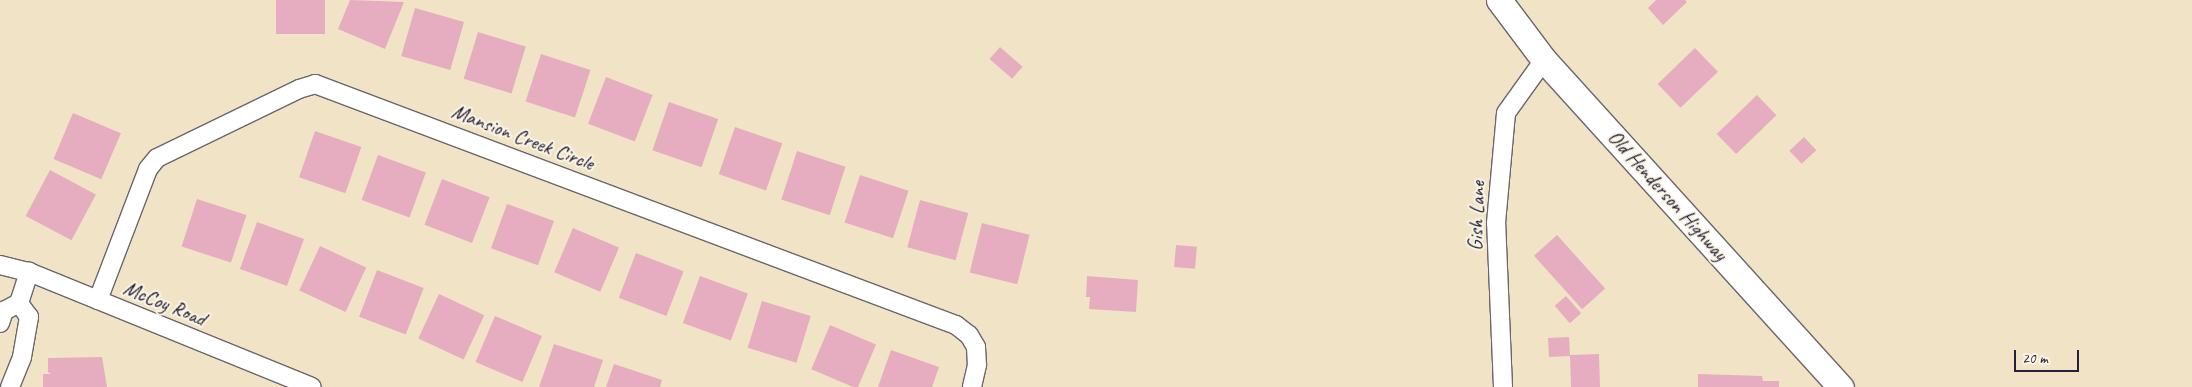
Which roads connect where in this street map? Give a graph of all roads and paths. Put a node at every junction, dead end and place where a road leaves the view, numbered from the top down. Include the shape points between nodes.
1 (1500, 0) edge
2 (1544, 60) junction
3 (0, 265) edge
4 (28, 272) junction
5 (98, 300) junction
6 (19, 303) junction
7 (0, 323) edge
8 (0, 377) edge
9 (3, 387) edge
10 (10, 387) edge
11 (312, 387) edge
12 (972, 387) edge
13 (1503, 387) edge
14 (1841, 387) edge

1 - 2 main road, Old Henderson Highway
2 - 13 street, Gish Lane via 1506,113 1496,223
2 - 14 main road, Old Henderson Highway
3 - 4 street, McCoy Road
4 - 5 street, McCoy Road
4 - 6 street
5 - 11 street, McCoy Road
5 - 12 street, Mansion Creek Circle via 148,169 157,158 315,84 956,324 976,346 977,365
6 - 7 street via 4,310
6 - 10 street via 29,317 22,358
8 - 9 street

